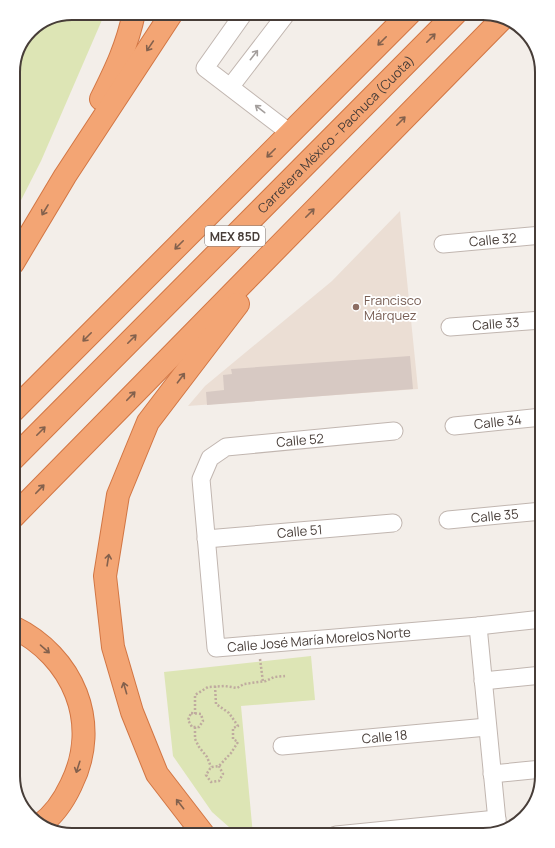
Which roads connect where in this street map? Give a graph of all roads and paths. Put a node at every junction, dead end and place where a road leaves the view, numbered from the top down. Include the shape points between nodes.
1 (133, 20) edge
2 (167, 20) edge
3 (239, 20) edge
4 (282, 20) edge
5 (403, 20) edge
6 (449, 20) edge
7 (499, 23) edge
8 (231, 86) junction
9 (290, 133) junction
10 (65, 176) junction
11 (295, 228) junction
12 (535, 235) edge
13 (443, 244) dead end
14 (20, 251) edge
15 (535, 321) edge
16 (450, 327) dead end
17 (20, 404) edge
18 (535, 418) edge
19 (454, 426) dead end
20 (394, 431) dead end
21 (20, 452) edge
22 (210, 458) joint
23 (20, 510) edge
24 (535, 512) edge
25 (448, 520) dead end
26 (393, 523) dead end
27 (206, 539) junction
28 (535, 620) edge
29 (478, 626) junction
30 (20, 631) edge
31 (259, 645) junction
32 (285, 676) dead end
33 (535, 676) edge
34 (483, 681) junction
35 (263, 682) junction
36 (215, 686) junction
37 (195, 714) junction
38 (195, 727) junction
39 (487, 727) junction
40 (282, 746) dead end
41 (219, 766) junction
42 (211, 767) junction
43 (535, 770) edge
44 (492, 774) junction
45 (45, 820) edge
46 (497, 825) edge
47 (199, 828) edge
48 (449, 828) edge

1 - 10 highway via 124,51
2 -> 10 highway
3 - 8 street via 205,68
8 -> 4 street
5 -> 9 highway, MEX 85D
21 -> 6 highway, Carretera México - Pachuca (Cuota) / MEX 85D
11 -> 7 highway
9 -> 8 street
9 -> 17 highway, MEX 85D
10 -> 14 highway
23 -> 11 highway
47 -> 11 highway via 157,774 132,712 113,647 105,576 118,495 148,422
12 - 13 street, Calle 32
15 - 16 street, Calle 33
18 - 19 street, Calle 34
20 - 22 street, Calle 52 via 226,447
22 - 27 street, Calle José María Morelos Norte via 201,479
24 - 25 street, Calle 35
26 - 27 street, Calle 51
27 - 31 street, Calle José María Morelos Norte via 216,648
28 - 29 street, Calle José María Morelos Norte
29 - 31 street, Calle José María Morelos Norte
29 - 34 street
30 -> 45 highway via 52,654 65,672 79,700 83,720 83,750 74,780 57,810
31 - 35 path
32 - 35 path
33 - 34 street
34 - 39 street
35 - 36 path via 244,684 236,688
36 - 37 path via 195,695
36 - 41 path via 216,704 229,713 238,726 233,728 233,739 238,742
37 - 38 path via 191,713 188,720 192,727
37 - 38 path via 201,714 204,720 199,727
38 - 42 path via 195,739
39 - 40 street, Calle 18
39 - 44 street
41 - 42 path
41 - 42 path via 223,774 219,781 211,782 206,775
43 - 44 street
44 - 46 street
46 - 48 street

